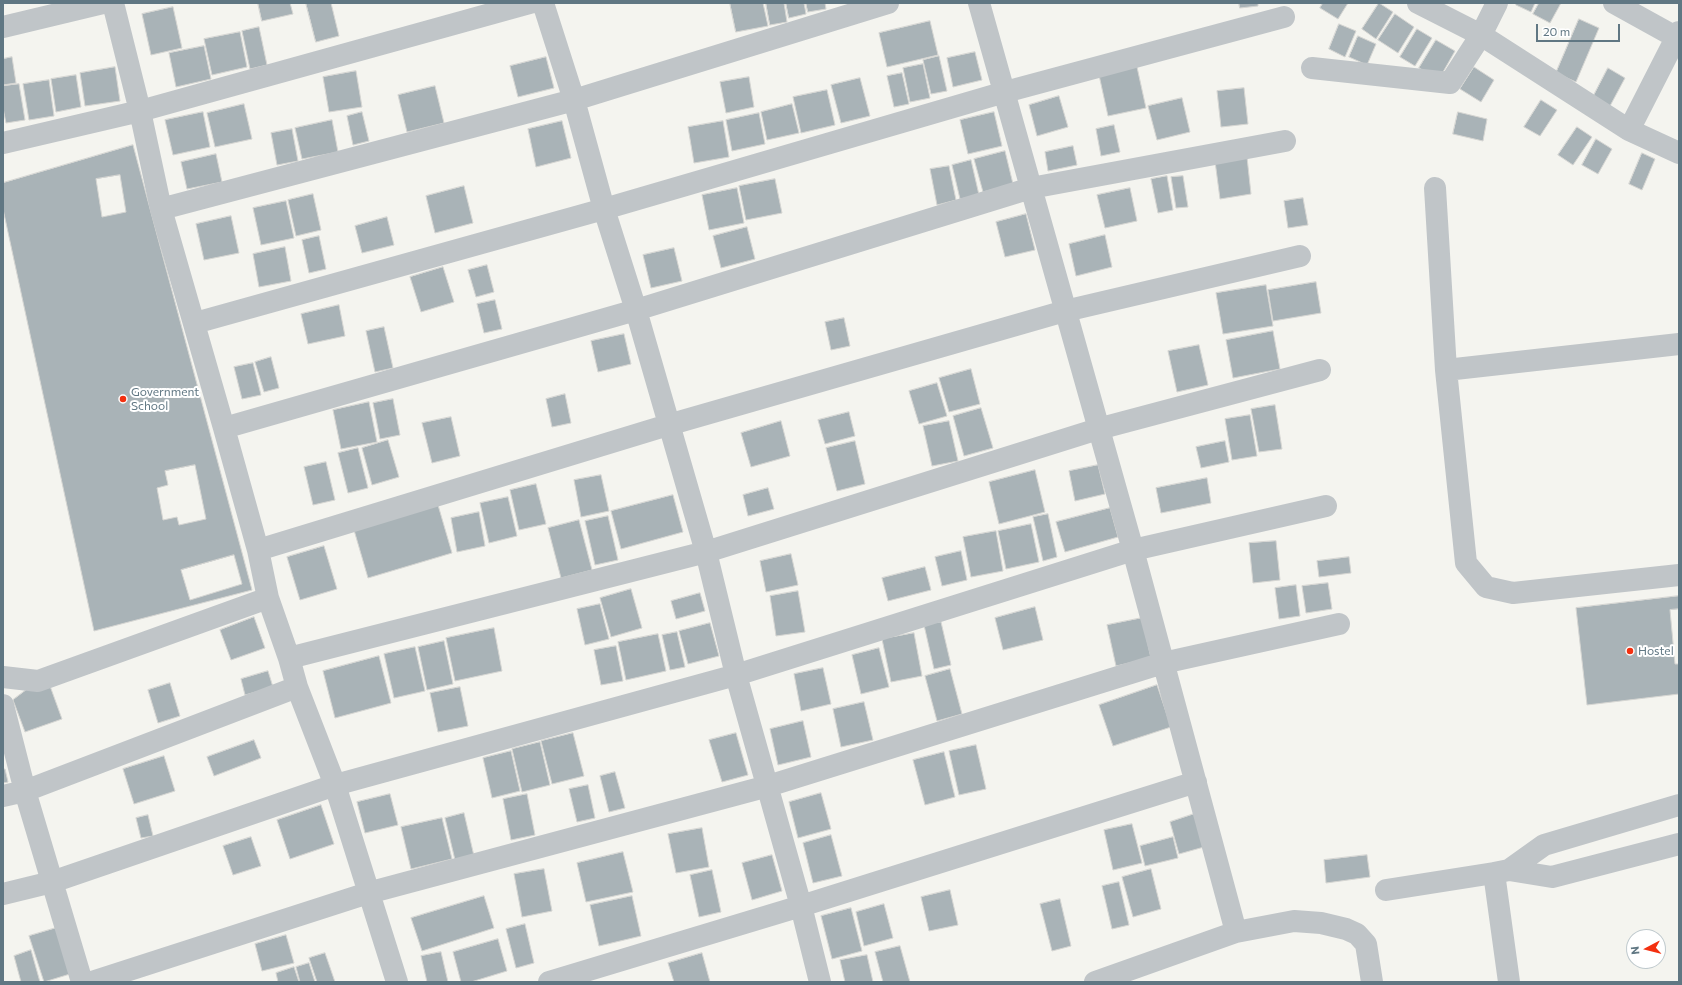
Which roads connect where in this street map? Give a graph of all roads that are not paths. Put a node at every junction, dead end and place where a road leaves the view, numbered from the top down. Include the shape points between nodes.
1 (103, 3) edge
2 (113, 3) edge
3 (530, 3) edge
4 (543, 3) edge
5 (888, 3) edge
6 (979, 3) edge
7 (1418, 3) edge
8 (1497, 3) edge
9 (1614, 3) edge
10 (1284, 17) dead end
11 (3, 27) edge
12 (1481, 35) junction
13 (1678, 36) edge
14 (1312, 68) dead end
15 (1005, 92) junction
16 (574, 100) junction
17 (140, 111) junction
18 (1629, 130) junction
19 (1286, 141) dead end
20 (3, 143) edge
21 (1679, 153) edge
22 (1031, 188) junction
23 (1435, 188) dead end
24 (161, 209) junction
25 (604, 209) junction
26 (1300, 256) dead end
27 (636, 310) junction
28 (1065, 311) junction
29 (195, 323) junction
30 (1679, 344) edge
31 (1320, 370) dead end
32 (1446, 370) junction
33 (668, 425) junction
34 (224, 428) junction
35 (1098, 429) junction
36 (1326, 506) dead end
37 (258, 550) junction
38 (1133, 550) junction
39 (706, 552) junction
40 (1679, 575) edge
41 (268, 598) junction
42 (1339, 624) dead end
43 (289, 658) junction
44 (1163, 664) junction
45 (736, 676) junction
46 (3, 677) edge
47 (297, 687) junction
48 (3, 705) edge
49 (1196, 782) junction
50 (335, 785) junction
51 (768, 786) junction
52 (25, 791) junction
53 (3, 796) edge
54 (1679, 805) edge
55 (1679, 844) edge
56 (1501, 871) junction
57 (52, 882) junction
58 (1386, 890) dead end
59 (368, 893) junction
60 (3, 894) edge
61 (801, 906) junction
62 (1236, 932) junction
63 (82, 982) edge
64 (92, 982) edge
65 (397, 982) edge
66 (549, 982) edge
67 (820, 982) edge
68 (1095, 982) edge
69 (1372, 982) edge
70 (1509, 982) edge

1 - 11 street
2 - 17 street
3 - 17 street
4 - 16 street
5 - 16 street
6 - 15 street
7 - 12 street
8 - 12 street
9 - 13 street
10 - 15 street
12 - 14 street via 1450,83
12 - 18 street
13 - 18 street
15 - 22 street
15 - 25 street
16 - 24 street
16 - 25 street
17 - 20 street
17 - 24 street
18 - 21 street
19 - 22 street
22 - 27 street
22 - 28 street
23 - 32 street
24 - 29 street
25 - 27 street
25 - 29 street
26 - 28 street
27 - 33 street
27 - 34 street
28 - 33 street
28 - 35 street
29 - 34 street
30 - 32 street
31 - 35 street
32 - 40 street via 1466,563 1486,587 1513,593
33 - 37 street
33 - 39 street
34 - 37 street
35 - 38 street
35 - 39 street
36 - 38 street
37 - 41 street
38 - 44 street
38 - 45 street
39 - 43 street
39 - 45 street
41 - 43 street
41 - 46 street via 38,681
42 - 44 street
43 - 47 street
44 - 49 street
44 - 51 street
45 - 50 street
45 - 51 street
47 - 50 street
47 - 52 street
48 - 52 street
49 - 61 street
49 - 62 street
50 - 57 street
50 - 59 street
51 - 59 street
51 - 61 street
52 - 53 street
52 - 57 street
54 - 56 street via 1544,846
55 - 56 street via 1552,877
56 - 58 street
56 - 70 street
57 - 60 street
57 - 63 street
59 - 64 street
59 - 65 street
61 - 66 street
61 - 67 street
62 - 68 street
62 - 69 street via 1294,921 1321,923 1346,929 1357,934 1366,944

